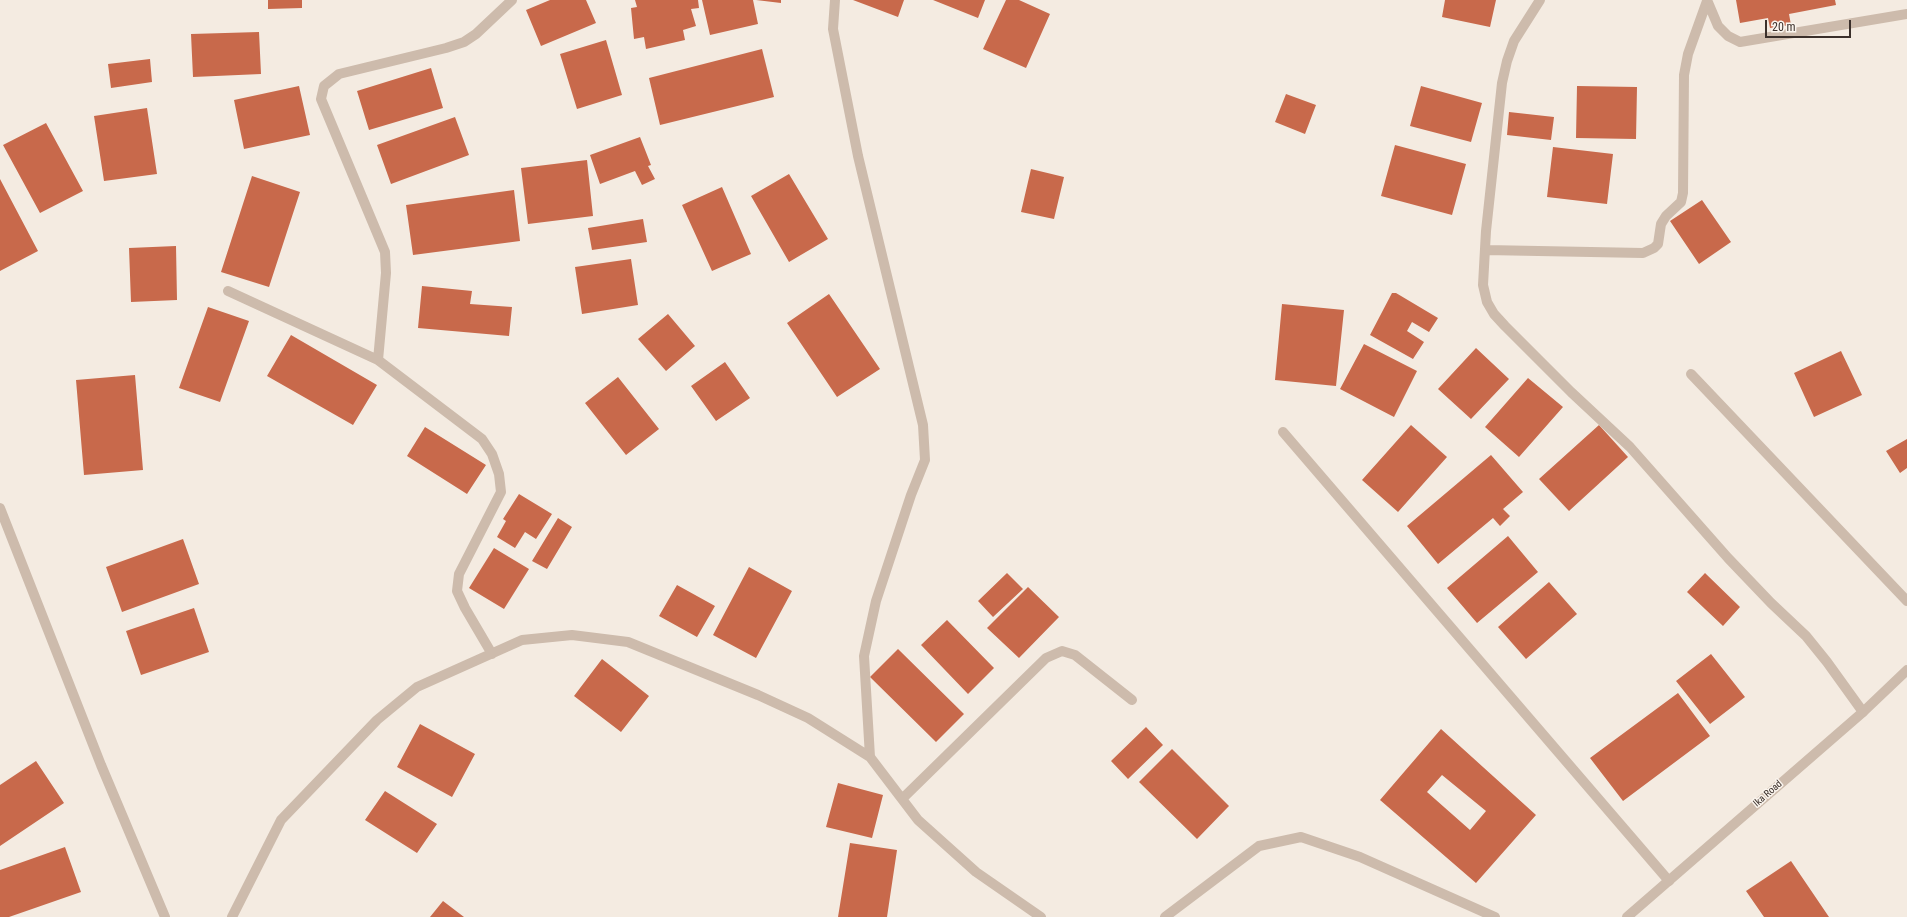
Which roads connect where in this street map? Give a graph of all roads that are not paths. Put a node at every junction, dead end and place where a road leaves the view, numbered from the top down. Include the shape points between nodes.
1 (512, 0) edge
2 (835, 0) edge
3 (1540, 0) edge
4 (1707, 1) edge
5 (1907, 14) edge
6 (1486, 250) junction
7 (228, 291) dead end
8 (378, 360) junction
9 (1691, 374) dead end
10 (1284, 432) dead end
11 (0, 508) edge
12 (1907, 601) edge
13 (492, 654) junction
14 (1907, 670) edge
15 (1132, 700) dead end
16 (1863, 712) junction
17 (870, 757) junction
18 (902, 799) junction
19 (1669, 881) junction
20 (165, 917) edge
21 (232, 917) edge
22 (1042, 917) edge
23 (1165, 917) edge
24 (1495, 917) edge
25 (1627, 917) edge

1 - 8 street via 464,42 339,74 324,86 321,99 384,252 386,273
2 - 17 street via 833,29 858,156 923,425 925,460 876,601 864,656
3 - 6 street via 1514,41 1506,61
4 - 5 street via 1718,26 1728,36 1740,42
4 - 6 street via 1688,54 1684,75 1683,193 1681,202 1660,224 1658,244 1643,253
6 - 16 street via 1483,285 1487,302 1494,314 1571,392 1630,446 1728,558 1806,636
7 - 8 street
8 - 13 street via 482,439 492,454 499,474 501,492 459,574 457,591
9 - 12 street
10 - 19 street
11 - 20 street via 101,765
13 - 17 street via 522,640 572,635 628,642 808,718
13 - 21 street via 417,687 377,720 282,820
14 - 16 street, Ika Road
15 - 18 street via 1075,655 1062,651 1046,658
16 - 19 street, Ika Road
17 - 18 street
18 - 22 street via 918,820 976,872
19 - 25 street, Ika Road
23 - 24 street via 1259,846 1301,837 1360,857

